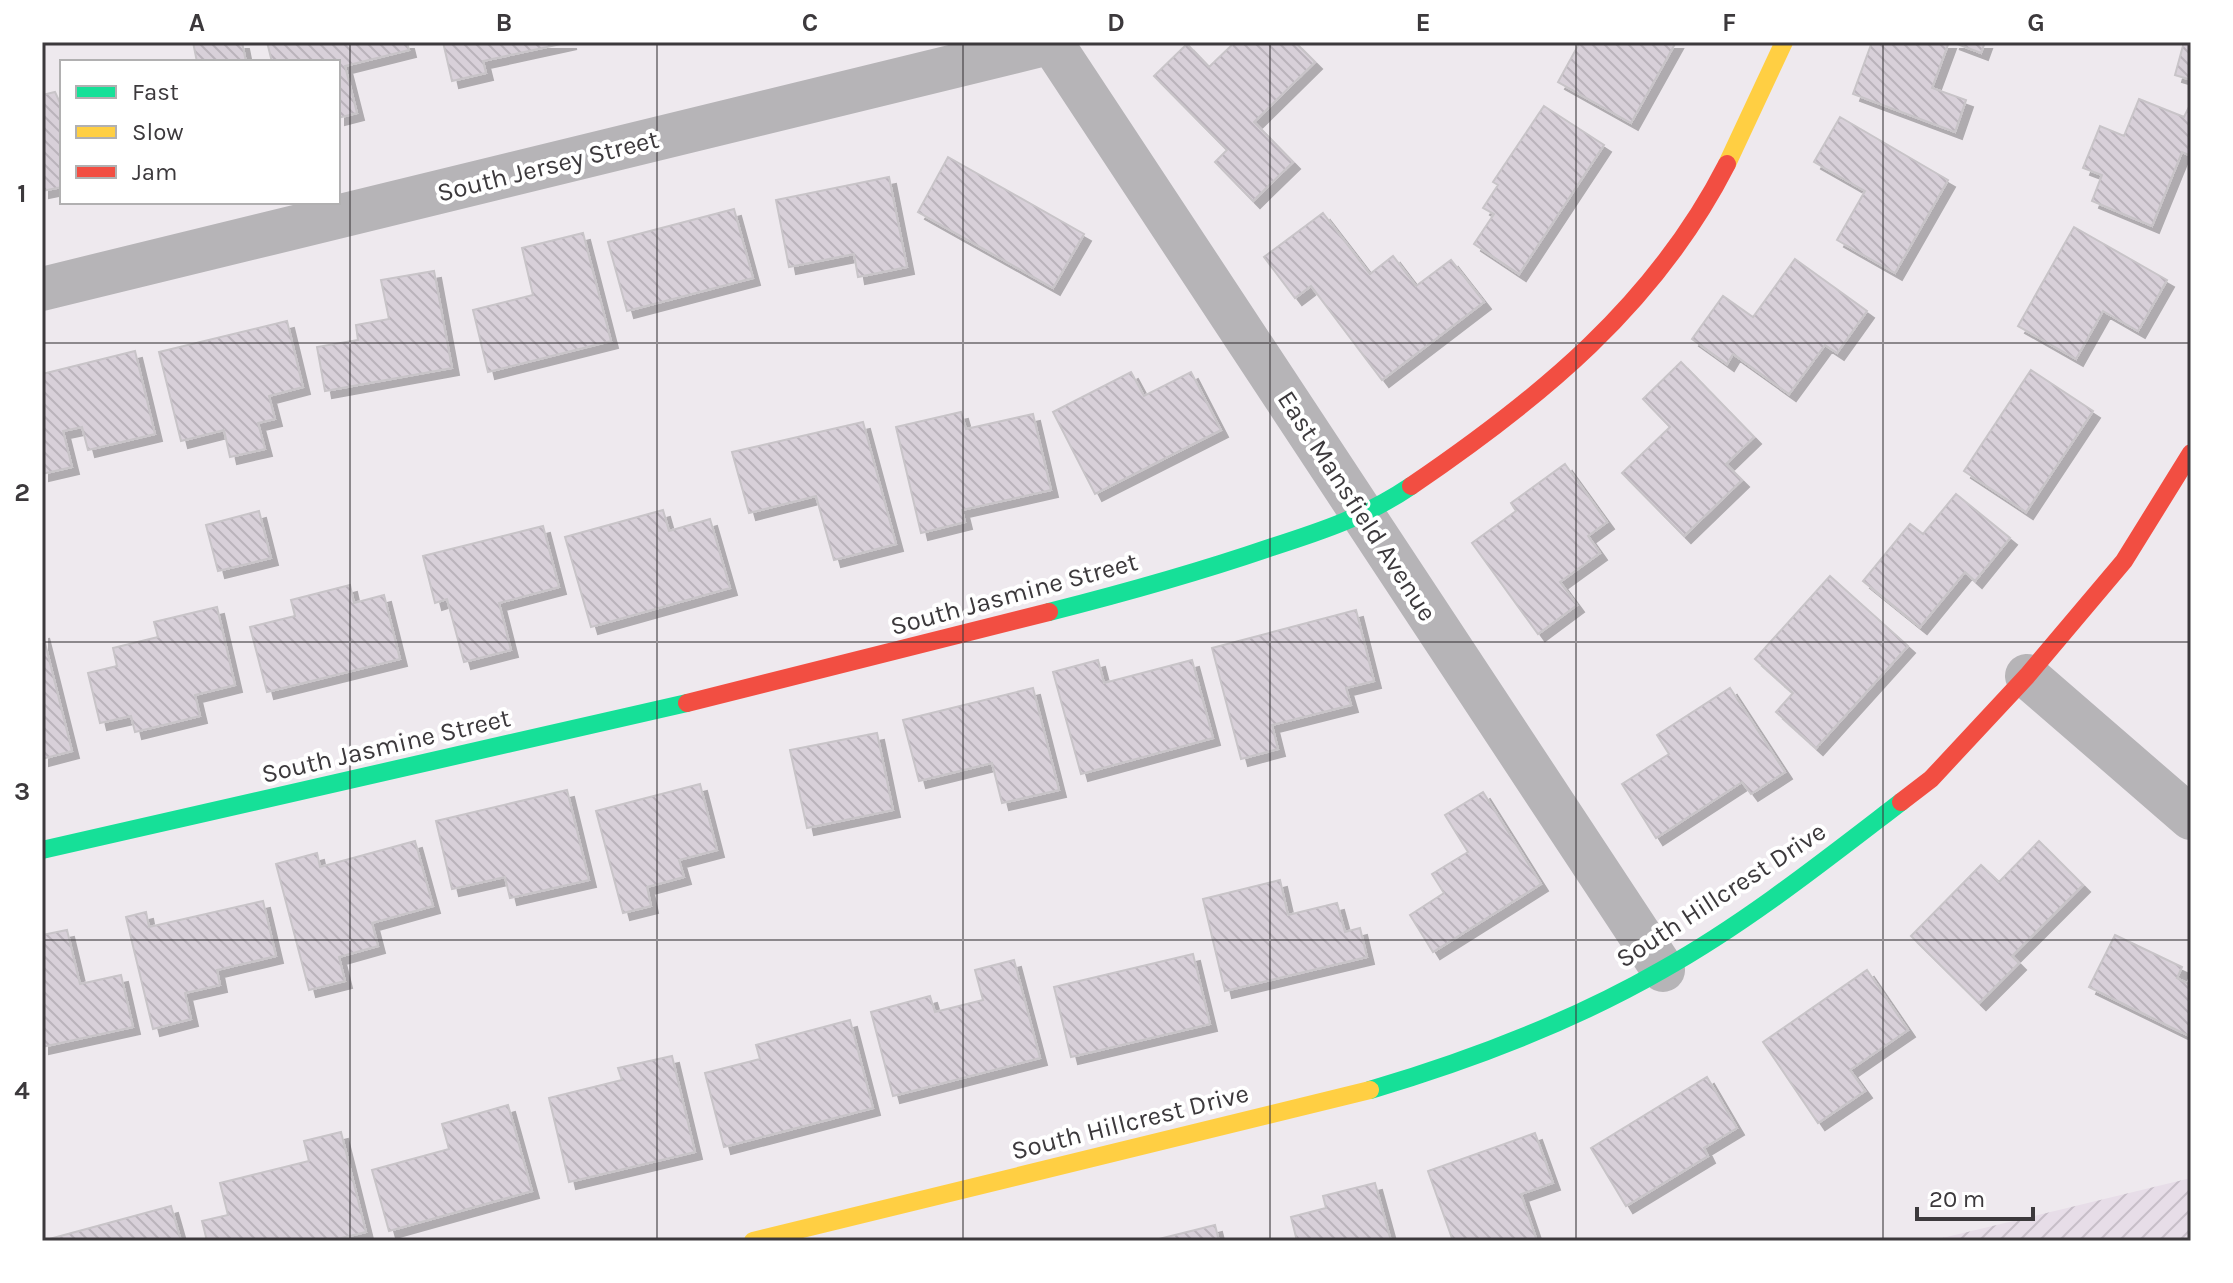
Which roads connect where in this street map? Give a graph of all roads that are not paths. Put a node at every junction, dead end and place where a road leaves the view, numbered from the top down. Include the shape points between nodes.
1 (1052, 42) edge
2 (1784, 42) edge
3 (42, 289) edge
4 (2191, 453) edge
5 (1363, 515) junction
6 (2027, 676) junction
7 (2191, 818) edge
8 (42, 850) edge
9 (1663, 970) junction
10 (753, 1241) edge

1 - 3 street, South Jersey Street
1 - 5 street, East Mansfield Avenue
2 - 5 street, South Jasmine Street via 1763,98 1716,189 1662,267 1588,352 1529,406
4 - 6 street, South Hillcrest Drive via 2124,561
5 - 8 street, South Jasmine Street via 1210,569 756,688
5 - 9 street, East Mansfield Avenue
6 - 7 street
6 - 9 street, South Hillcrest Drive via 1931,779 1815,868
9 - 10 street, South Hillcrest Drive via 1557,1023 1454,1065 1357,1094

